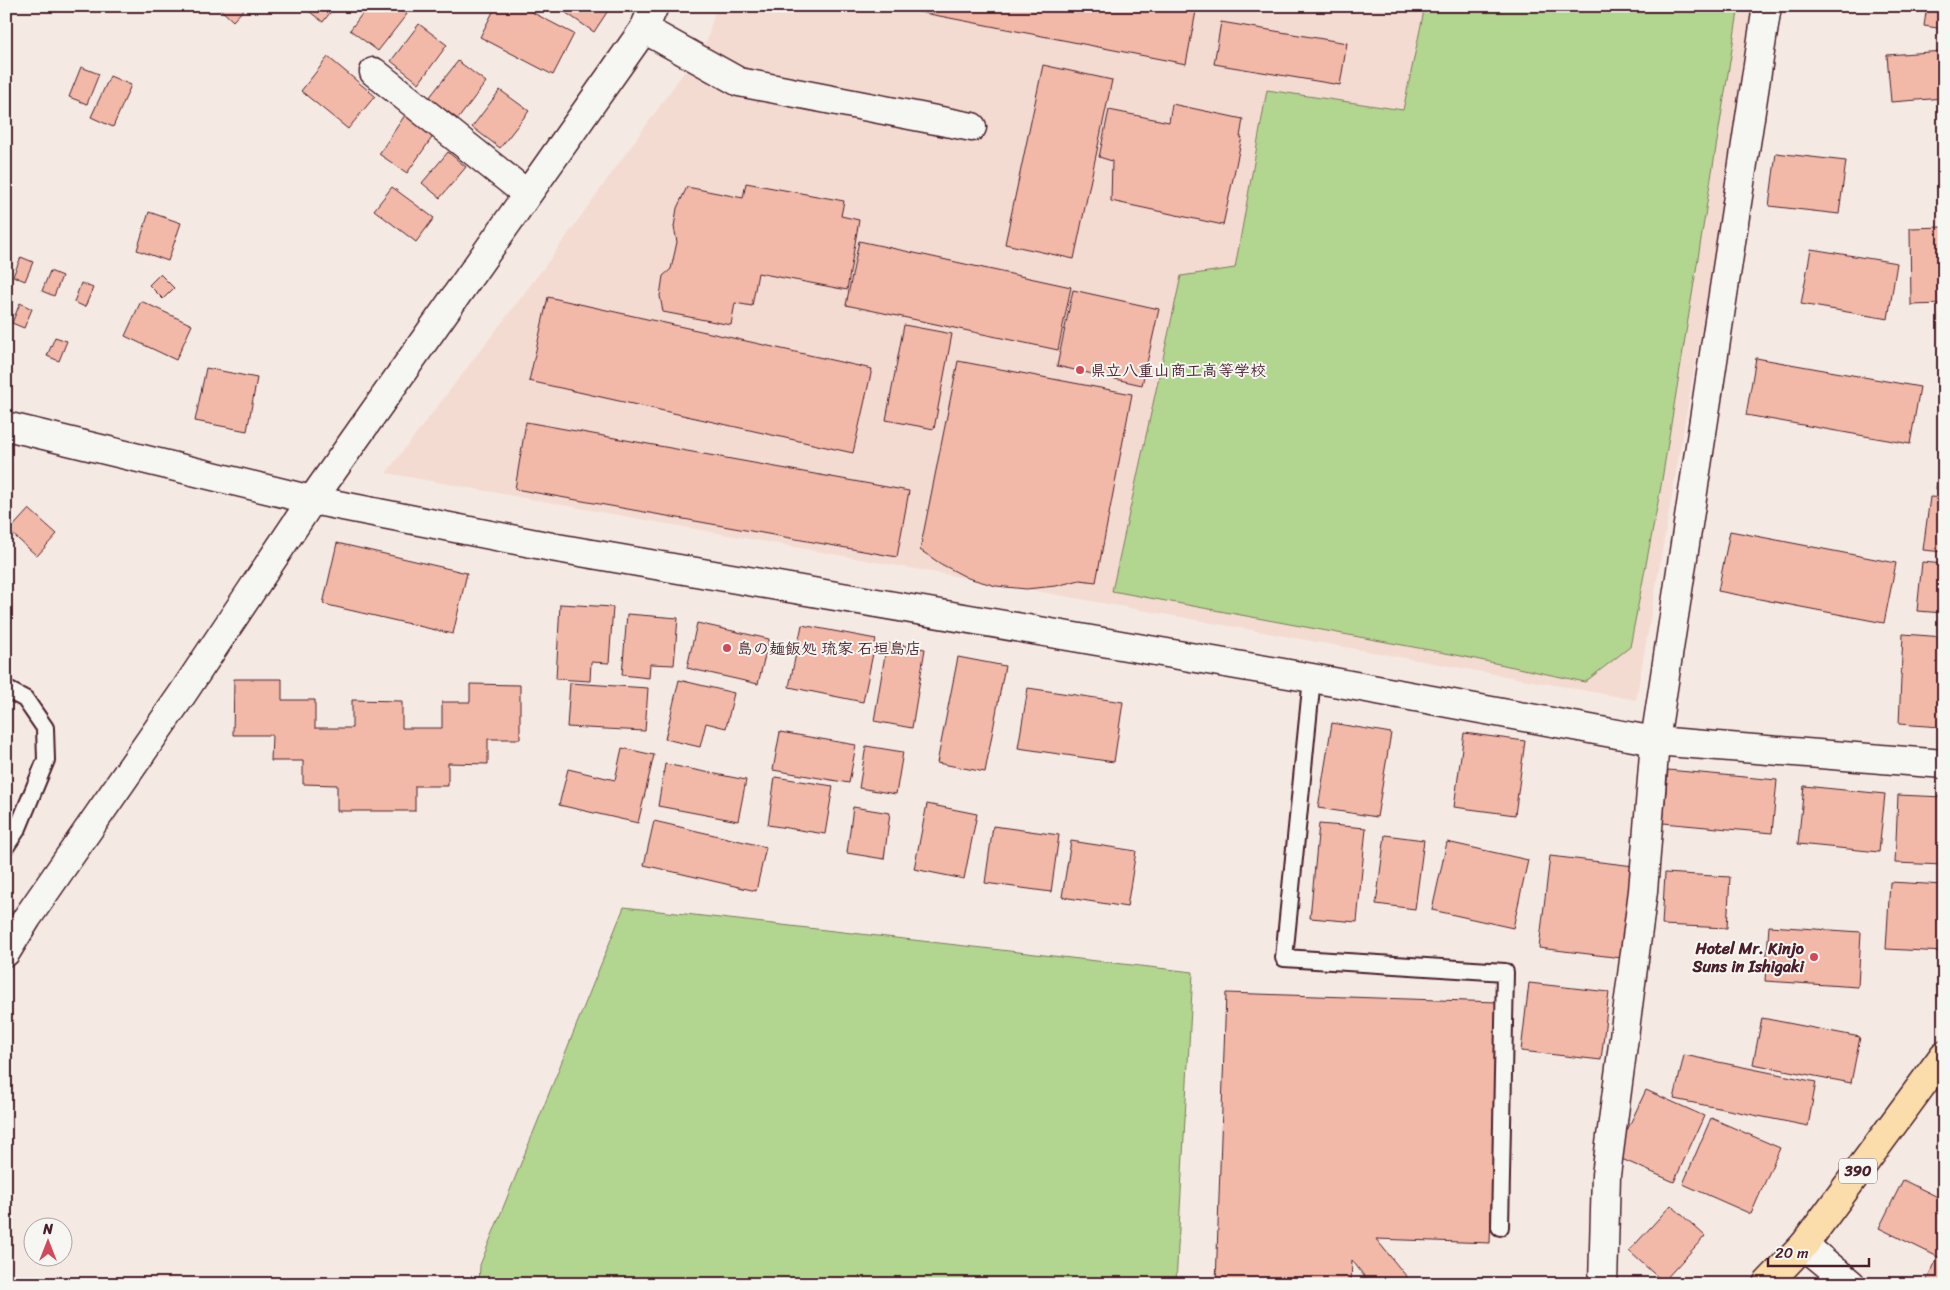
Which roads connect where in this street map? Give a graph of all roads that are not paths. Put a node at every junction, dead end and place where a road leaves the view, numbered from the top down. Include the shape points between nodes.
1 (1767, 6) edge
2 (649, 18) edge
3 (374, 72) dead end
4 (972, 127) dead end
5 (527, 194) junction
6 (6, 426) edge
7 (312, 500) junction
8 (1312, 678) junction
9 (6, 689) edge
10 (1655, 741) junction
11 (1944, 764) edge
12 (12, 825) edge
13 (6, 846) edge
14 (6, 952) edge
15 (1944, 1055) edge
16 (1500, 1227) dead end
17 (1804, 1245) junction
18 (1603, 1284) edge
19 (1767, 1284) edge
20 (1851, 1284) edge

1 - 10 street
2 - 4 street via 739,82
2 - 5 street
3 - 5 street
5 - 7 street
6 - 7 street
7 - 8 street via 567,549
7 - 14 street
8 - 10 street
8 - 16 lane via 1284,958 1505,972
9 - 12 lane via 26,699 45,728 46,760
10 - 11 street
10 - 18 street via 1643,891 1606,1175
12 - 13 lane
15 - 17 highway, 390
17 - 19 highway, 390
17 - 20 street

